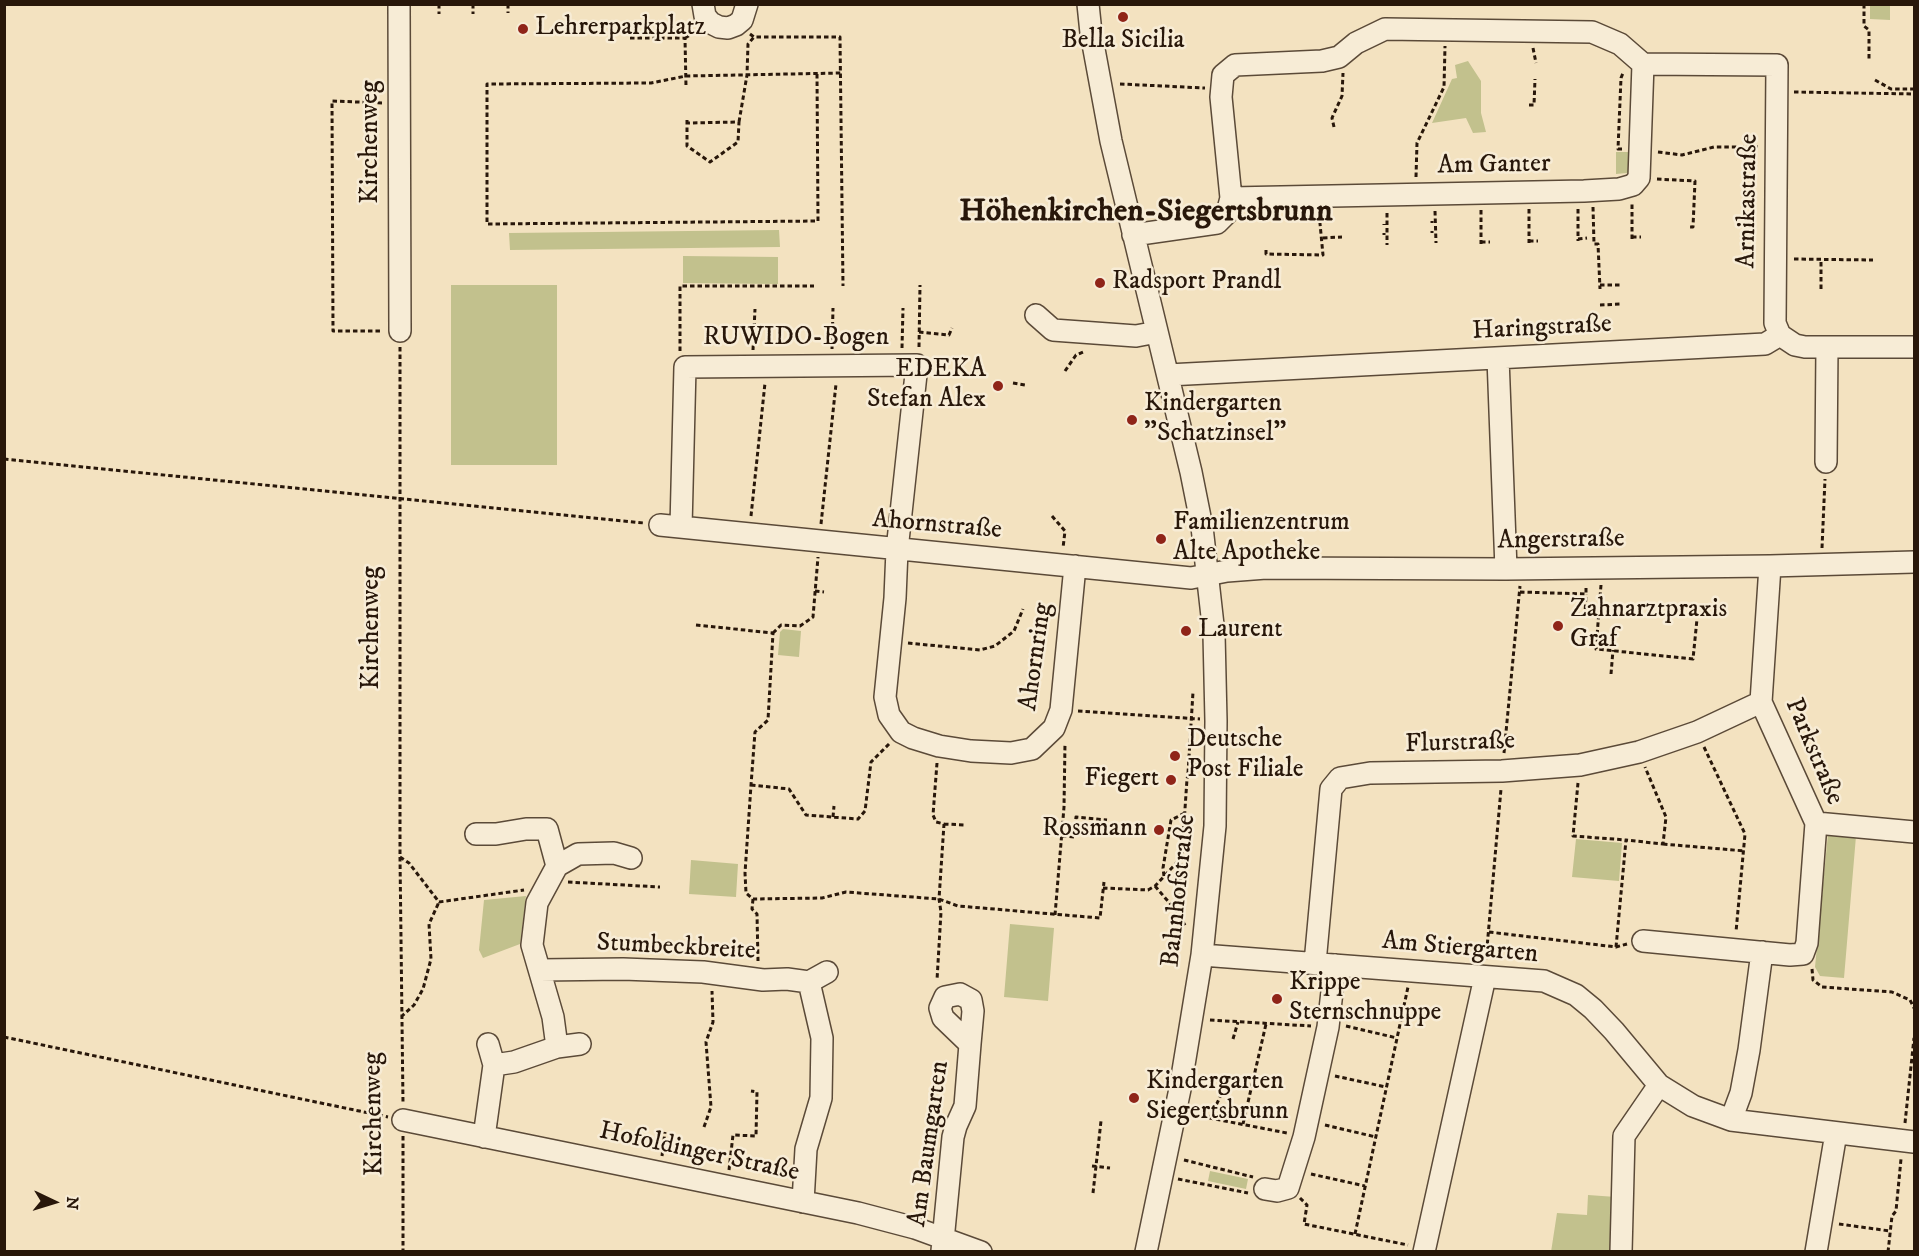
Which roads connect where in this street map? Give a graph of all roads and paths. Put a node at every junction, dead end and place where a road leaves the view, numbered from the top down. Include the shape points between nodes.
1 (399, 4) edge
2 (439, 4) edge
3 (473, 4) edge
4 (508, 4) edge
5 (703, 4) edge
6 (747, 4) edge
7 (1088, 4) edge
8 (1864, 4) edge
9 (508, 13) dead end
10 (439, 14) dead end
11 (473, 14) dead end
12 (1445, 30) junction
13 (698, 31) dead end
14 (749, 34) dead end
15 (754, 37) junction
16 (630, 38) dead end
17 (685, 38) junction
18 (1533, 51) dead end
19 (1339, 57) junction
20 (1869, 60) dead end
21 (1536, 63) dead end
22 (1643, 64) junction
23 (841, 73) junction
24 (817, 74) junction
25 (747, 75) junction
26 (686, 76) junction
27 (1535, 79) dead end
28 (1875, 80) dead end
29 (1120, 84) dead end
30 (686, 87) dead end
31 (1222, 89) junction
32 (1914, 89) edge
33 (1777, 92) junction
34 (1914, 94) edge
35 (399, 103) junction
36 (1530, 105) dead end
37 (739, 122) junction
38 (1334, 127) dead end
39 (738, 142) junction
40 (744, 142) dead end
41 (1760, 147) dead end
42 (1648, 150) dead end
43 (1636, 182) junction
44 (1585, 191) junction
45 (1528, 192) junction
46 (1480, 193) junction
47 (1425, 194) junction
48 (1386, 195) junction
49 (1319, 196) junction
50 (1231, 198) junction
51 (1689, 227) dead end
52 (1133, 235) junction
53 (1342, 237) dead end
54 (1641, 237) dead end
55 (1323, 238) junction
56 (1587, 238) dead end
57 (1538, 241) dead end
58 (1490, 242) dead end
59 (1436, 243) dead end
60 (1388, 245) dead end
61 (1289, 249) dead end
62 (1300, 249) dead end
63 (1312, 249) dead end
64 (1266, 250) dead end
65 (1289, 255) junction
66 (1301, 255) junction
67 (1312, 255) junction
68 (1775, 259) junction
69 (1821, 260) junction
70 (1873, 260) dead end
71 (920, 285) dead end
72 (1622, 285) dead end
73 (814, 286) dead end
74 (843, 286) dead end
75 (1821, 289) dead end
76 (1623, 304) dead end
77 (1600, 305) dead end
78 (833, 308) dead end
79 (903, 308) dead end
80 (754, 309) dead end
81 (1036, 315) dead end
82 (952, 328) dead end
83 (400, 331) junction
84 (919, 332) junction
85 (1157, 332) junction
86 (1780, 335) junction
87 (1827, 347) junction
88 (1914, 347) edge
89 (1085, 351) dead end
90 (1498, 358) junction
91 (835, 365) junction
92 (909, 365) junction
93 (760, 366) junction
94 (685, 367) junction
95 (1065, 370) dead end
96 (1168, 375) junction
97 (1013, 383) dead end
98 (1025, 385) dead end
99 (4, 459) edge
100 (1826, 462) joint
101 (400, 500) junction
102 (1052, 516) dead end
103 (670, 526) junction
104 (750, 534) junction
105 (820, 542) junction
106 (897, 550) junction
107 (1914, 561) edge
108 (1821, 564) junction
109 (1068, 565) junction
110 (1770, 566) junction
111 (1594, 568) junction
112 (1506, 569) junction
113 (1209, 575) junction
114 (815, 591) junction
115 (824, 592) dead end
116 (1520, 592) dead end
117 (1586, 594) junction
118 (1023, 609) dead end
119 (1576, 614) dead end
120 (1697, 619) dead end
121 (696, 625) dead end
122 (773, 633) junction
123 (891, 642) junction
124 (1613, 650) junction
125 (1611, 674) dead end
126 (1193, 692) dead end
127 (1761, 702) junction
128 (1061, 710) junction
129 (1192, 719) junction
130 (1216, 721) junction
131 (901, 732) junction
132 (1697, 732) junction
133 (1065, 738) dead end
134 (939, 746) junction
135 (1638, 752) junction
136 (1580, 765) junction
137 (751, 785) junction
138 (834, 806) dead end
139 (1185, 813) junction
140 (833, 817) junction
141 (1107, 820) dead end
142 (944, 824) junction
143 (1816, 824) junction
144 (965, 825) dead end
145 (1914, 831) edge
146 (476, 834) dead end
147 (1061, 836) junction
148 (1626, 840) junction
149 (1663, 844) junction
150 (1745, 852) junction
151 (1183, 855) junction
152 (400, 857) junction
153 (631, 858) dead end
154 (1164, 876) junction
155 (549, 879) junction
156 (1104, 882) dead end
157 (1155, 886) junction
158 (660, 887) dead end
159 (1103, 888) junction
160 (753, 899) junction
161 (939, 899) junction
162 (439, 902) junction
163 (1178, 913) junction
164 (1055, 915) junction
165 (1188, 930) dead end
166 (1488, 932) dead end
167 (1643, 941) joint
168 (1616, 947) junction
169 (1734, 950) junction
170 (1762, 952) junction
171 (1803, 954) junction
172 (1202, 955) junction
173 (1325, 964) junction
174 (540, 969) junction
175 (1411, 971) junction
176 (827, 972) dead end
177 (710, 974) junction
178 (1485, 977) junction
179 (742, 978) junction
180 (808, 982) junction
181 (945, 997) joint
182 (1914, 1008) edge
183 (401, 1017) junction
184 (1205, 1020) dead end
185 (1238, 1022) junction
186 (1266, 1024) junction
187 (1321, 1024) junction
188 (4, 1038) edge
189 (1397, 1038) junction
190 (1914, 1038) edge
191 (1233, 1040) dead end
192 (580, 1044) dead end
193 (557, 1047) junction
194 (1318, 1072) junction
195 (1659, 1085) junction
196 (1386, 1087) junction
197 (751, 1091) dead end
198 (1221, 1095) dead end
199 (1176, 1111) junction
200 (395, 1118) junction
201 (1210, 1118) junction
202 (1731, 1120) junction
203 (1101, 1121) dead end
204 (1242, 1124) junction
205 (704, 1127) dead end
206 (1305, 1129) junction
207 (665, 1132) dead end
208 (1836, 1133) junction
209 (1909, 1134) edge
210 (484, 1137) junction
211 (1376, 1137) junction
212 (1900, 1161) dead end
213 (1094, 1166) junction
214 (1163, 1166) junction
215 (1110, 1168) dead end
216 (659, 1173) junction
217 (1291, 1179) junction
218 (1261, 1183) junction
219 (727, 1186) junction
220 (1365, 1186) junction
221 (1093, 1193) dead end
222 (803, 1202) junction
223 (1821, 1222) junction
224 (1890, 1231) junction
225 (1354, 1234) junction
226 (943, 1245) edge
227 (1424, 1250) edge
228 (403, 1251) edge
229 (981, 1251) edge
230 (1146, 1251) edge
231 (1621, 1251) edge
232 (1816, 1251) edge
233 (1888, 1251) edge

1 - 35 street, Kirchenweg
2 - 10 path
3 - 11 path
4 - 9 path
5 - 6 street via 711,23 728,28 742,20
7 - 52 street, Bahnhofstraße via 1111,141
8 - 20 path
12 - 19 street via 1385,29 1356,43
12 - 22 street via 1592,32 1620,44
12 - 47 path via 1444,87 1417,143
13 - 17 path
14 - 15 path
15 - 23 path via 840,36
15 - 25 path via 748,44
16 - 17 path
17 - 26 path
18 - 21 path
19 - 31 street via 1322,62 1235,65 1223,75
19 - 38 path via 1342,96 1332,118
22 - 33 street, Arnikastraße via 1777,65
22 - 43 street
23 - 24 path
23 - 74 path
24 - 25 path
24 - 26 path via 818,221 487,224 487,84 651,83
25 - 26 path
25 - 37 path
26 - 30 path
27 - 36 path via 1534,105
28 - 32 path via 1892,89
29 - 31 path
31 - 50 street
33 - 34 path
33 - 68 street, Arnikastraße
35 - 83 street, Kirchenweg
35 - 83 path via 332,101 333,331
37 - 39 path
37 - 39 path via 687,121 687,146 710,162
39 - 40 path
41 - 42 path via 1714,147 1682,155
43 - 44 street, Am Ganter via 1619,189
43 - 51 path via 1695,181 1693,227
43 - 54 path via 1631,231 1632,238
44 - 45 street, Am Ganter
44 - 56 path via 1577,233 1578,240
44 - 72 path via 1594,244 1598,244 1600,287
45 - 46 street, Am Ganter
45 - 57 path via 1529,242
46 - 47 street, Am Ganter
46 - 58 path via 1481,243
47 - 48 street, Am Ganter
47 - 59 path
48 - 49 street, Am Ganter
48 - 60 path via 1384,224
49 - 50 street, Am Ganter
49 - 55 path
50 - 52 street via 1227,213 1216,223
52 - 85 street, Bahnhofstraße
53 - 55 path
55 - 67 path via 1323,255
61 - 65 path
62 - 66 path
63 - 67 path
64 - 65 path via 1266,254
65 - 66 path
66 - 67 path
68 - 69 path
68 - 86 street, Arnikastraße via 1775,323
69 - 70 path
69 - 75 path
71 - 84 path
73 - 94 path via 680,286 680,354
76 - 77 path
78 - 91 path
79 - 92 path
80 - 93 path
81 - 85 street via 1053,330 1137,336
82 - 84 path via 949,335
83 - 101 path, Kirchenweg
84 - 92 path
85 - 96 street, Bahnhofstraße
86 - 87 street via 1805,348
86 - 90 street, Haringstraße via 1765,344
87 - 88 street
87 - 100 street
89 - 95 path via 1076,355
90 - 96 street, Haringstraße
90 - 112 street
91 - 92 street, RUWIDO-Bogen
91 - 93 street, RUWIDO-Bogen
91 - 105 path
92 - 106 street, RUWIDO-Bogen
93 - 94 street, RUWIDO-Bogen
93 - 104 path
94 - 103 street, RUWIDO-Bogen
96 - 113 street, Bahnhofstraße via 1194,483
97 - 98 path
99 - 101 path
100 - 108 path
101 - 103 path
101 - 152 path, Kirchenweg
102 - 109 path via 1065,531
103 - 104 street, Ahornstraße
104 - 105 street, Ahornstraße
105 - 106 street, Ahornstraße
105 - 114 path
106 - 109 street, Ahornstraße
106 - 123 street
107 - 108 street, Angerstraße
108 - 110 street, Angerstraße
109 - 113 street, Ahornstraße via 1191,578
109 - 128 street, Ahornring
110 - 111 street, Angerstraße
110 - 127 street, Parkstraße
111 - 112 street, Angerstraße
111 - 117 path
111 - 124 path via 1596,648
112 - 113 street, Angerstraße via 1266,568
113 - 130 street, Bahnhofstraße
114 - 115 path
114 - 122 path via 813,616 800,626 781,625
116 - 117 path
117 - 119 path via 1585,615
118 - 123 path via 1014,631 995,646 980,650
120 - 124 path via 1693,659
121 - 122 path
122 - 137 path via 768,720 755,732
123 - 131 street via 885,697
124 - 125 path
126 - 129 path
127 - 132 street, Flurstraße
127 - 143 street, Parkstraße
128 - 129 path
128 - 134 street, Ahornring via 1054,728 1032,749 1011,753
129 - 130 path
129 - 139 path
130 - 172 street, Bahnhofstraße via 1215,826
131 - 134 street, Ahornring
131 - 140 path via 871,762 865,811 858,819
132 - 135 street, Flurstraße
132 - 150 path via 1745,834
133 - 147 path
134 - 142 path via 933,815 936,822
135 - 136 street, Flurstraße
135 - 149 path via 1666,817
136 - 148 path via 1573,836
136 - 173 street, Flurstraße via 1502,771 1370,773 1340,778 1331,789
137 - 140 path via 789,789 806,815
137 - 160 path via 745,873 746,893
138 - 140 path
139 - 151 path
139 - 154 path via 1168,822
141 - 147 path via 1076,818 1074,837
142 - 144 path
142 - 161 path
143 - 145 street
143 - 171 street, Parkstraße
146 - 155 street via 547,829
147 - 164 path
148 - 149 path
148 - 168 path
149 - 150 path
150 - 169 path
151 - 154 path
151 - 163 path
152 - 162 path via 410,863
152 - 183 path, Kirchenweg
153 - 155 street via 614,853 579,854
154 - 157 path
155 - 158 path
155 - 162 path via 534,889
155 - 174 street via 534,917 532,945
156 - 159 path
157 - 159 path via 1148,890
157 - 163 path
159 - 164 path via 1100,918
160 - 161 path via 822,898 846,892
160 - 179 path via 758,968 744,969
161 - 164 path via 958,906
161 - 181 path via 937,982
162 - 183 path via 429,924 431,959 423,989
163 - 165 path
166 - 168 path
167 - 168 path
167 - 169 street
169 - 170 street
170 - 171 street
170 - 202 street via 1749,1050
171 - 182 path via 1812,969 1813,980 1822,987 1892,992 1910,1000
172 - 173 street, Am Stiergarten
172 - 199 street, Bahnhofstraße
173 - 175 street, Am Stiergarten
173 - 187 street, Flurstraße
174 - 177 street, Stumbeckbreite
174 - 193 street
175 - 178 street, Am Stiergarten
175 - 189 path
176 - 180 street
177 - 179 street, Stumbeckbreite
177 - 205 path via 713,1022 706,1042 711,1107
178 - 195 street, Am Stiergarten via 1544,981 1576,996 1614,1031
178 - 227 street
179 - 180 street, Stumbeckbreite
180 - 222 street via 822,1038 821,1098 806,1149
181 - 226 street, Am Baumgarten via 960,994 971,1000 973,1011 965,1106 953,1137
183 - 200 path, Kirchenweg
184 - 185 path
185 - 186 path
185 - 191 path
186 - 187 path
186 - 204 path
187 - 189 path
187 - 194 street, Flurstraße
188 - 200 path
189 - 196 path
190 - 209 path
192 - 193 street
193 - 210 street via 514,1062 491,1054
194 - 196 path
194 - 206 street, Flurstraße
195 - 202 street, Am Stiergarten via 1693,1106
195 - 231 street via 1624,1136
196 - 211 path
197 - 219 path via 757,1092 756,1136 733,1134
198 - 201 path
199 - 201 path
199 - 214 street, Bahnhofstraße
200 - 210 street, Hofoldinger Straße
200 - 228 path, Kirchenweg
201 - 204 path
202 - 208 street, Am Stiergarten
203 - 213 path
204 - 206 path
206 - 211 path
206 - 217 street, Flurstraße
207 - 216 path
208 - 209 street, Am Stiergarten
208 - 223 street
210 - 216 street, Hofoldinger Straße
211 - 220 path
212 - 224 path via 1896,1211
213 - 215 path
213 - 221 path
214 - 218 path
214 - 218 path via 1261,1196
214 - 230 street, Bahnhofstraße
216 - 219 street, Hofoldinger Straße
217 - 218 street via 1277,1191
217 - 220 path
217 - 225 path via 1307,1205 1304,1224
219 - 222 street, Hofoldinger Straße
220 - 225 path
222 - 226 street, Hofoldinger Straße via 915,1228
223 - 224 path
223 - 232 street
224 - 233 path
225 - 227 path
226 - 229 street, Hofoldinger Straße

